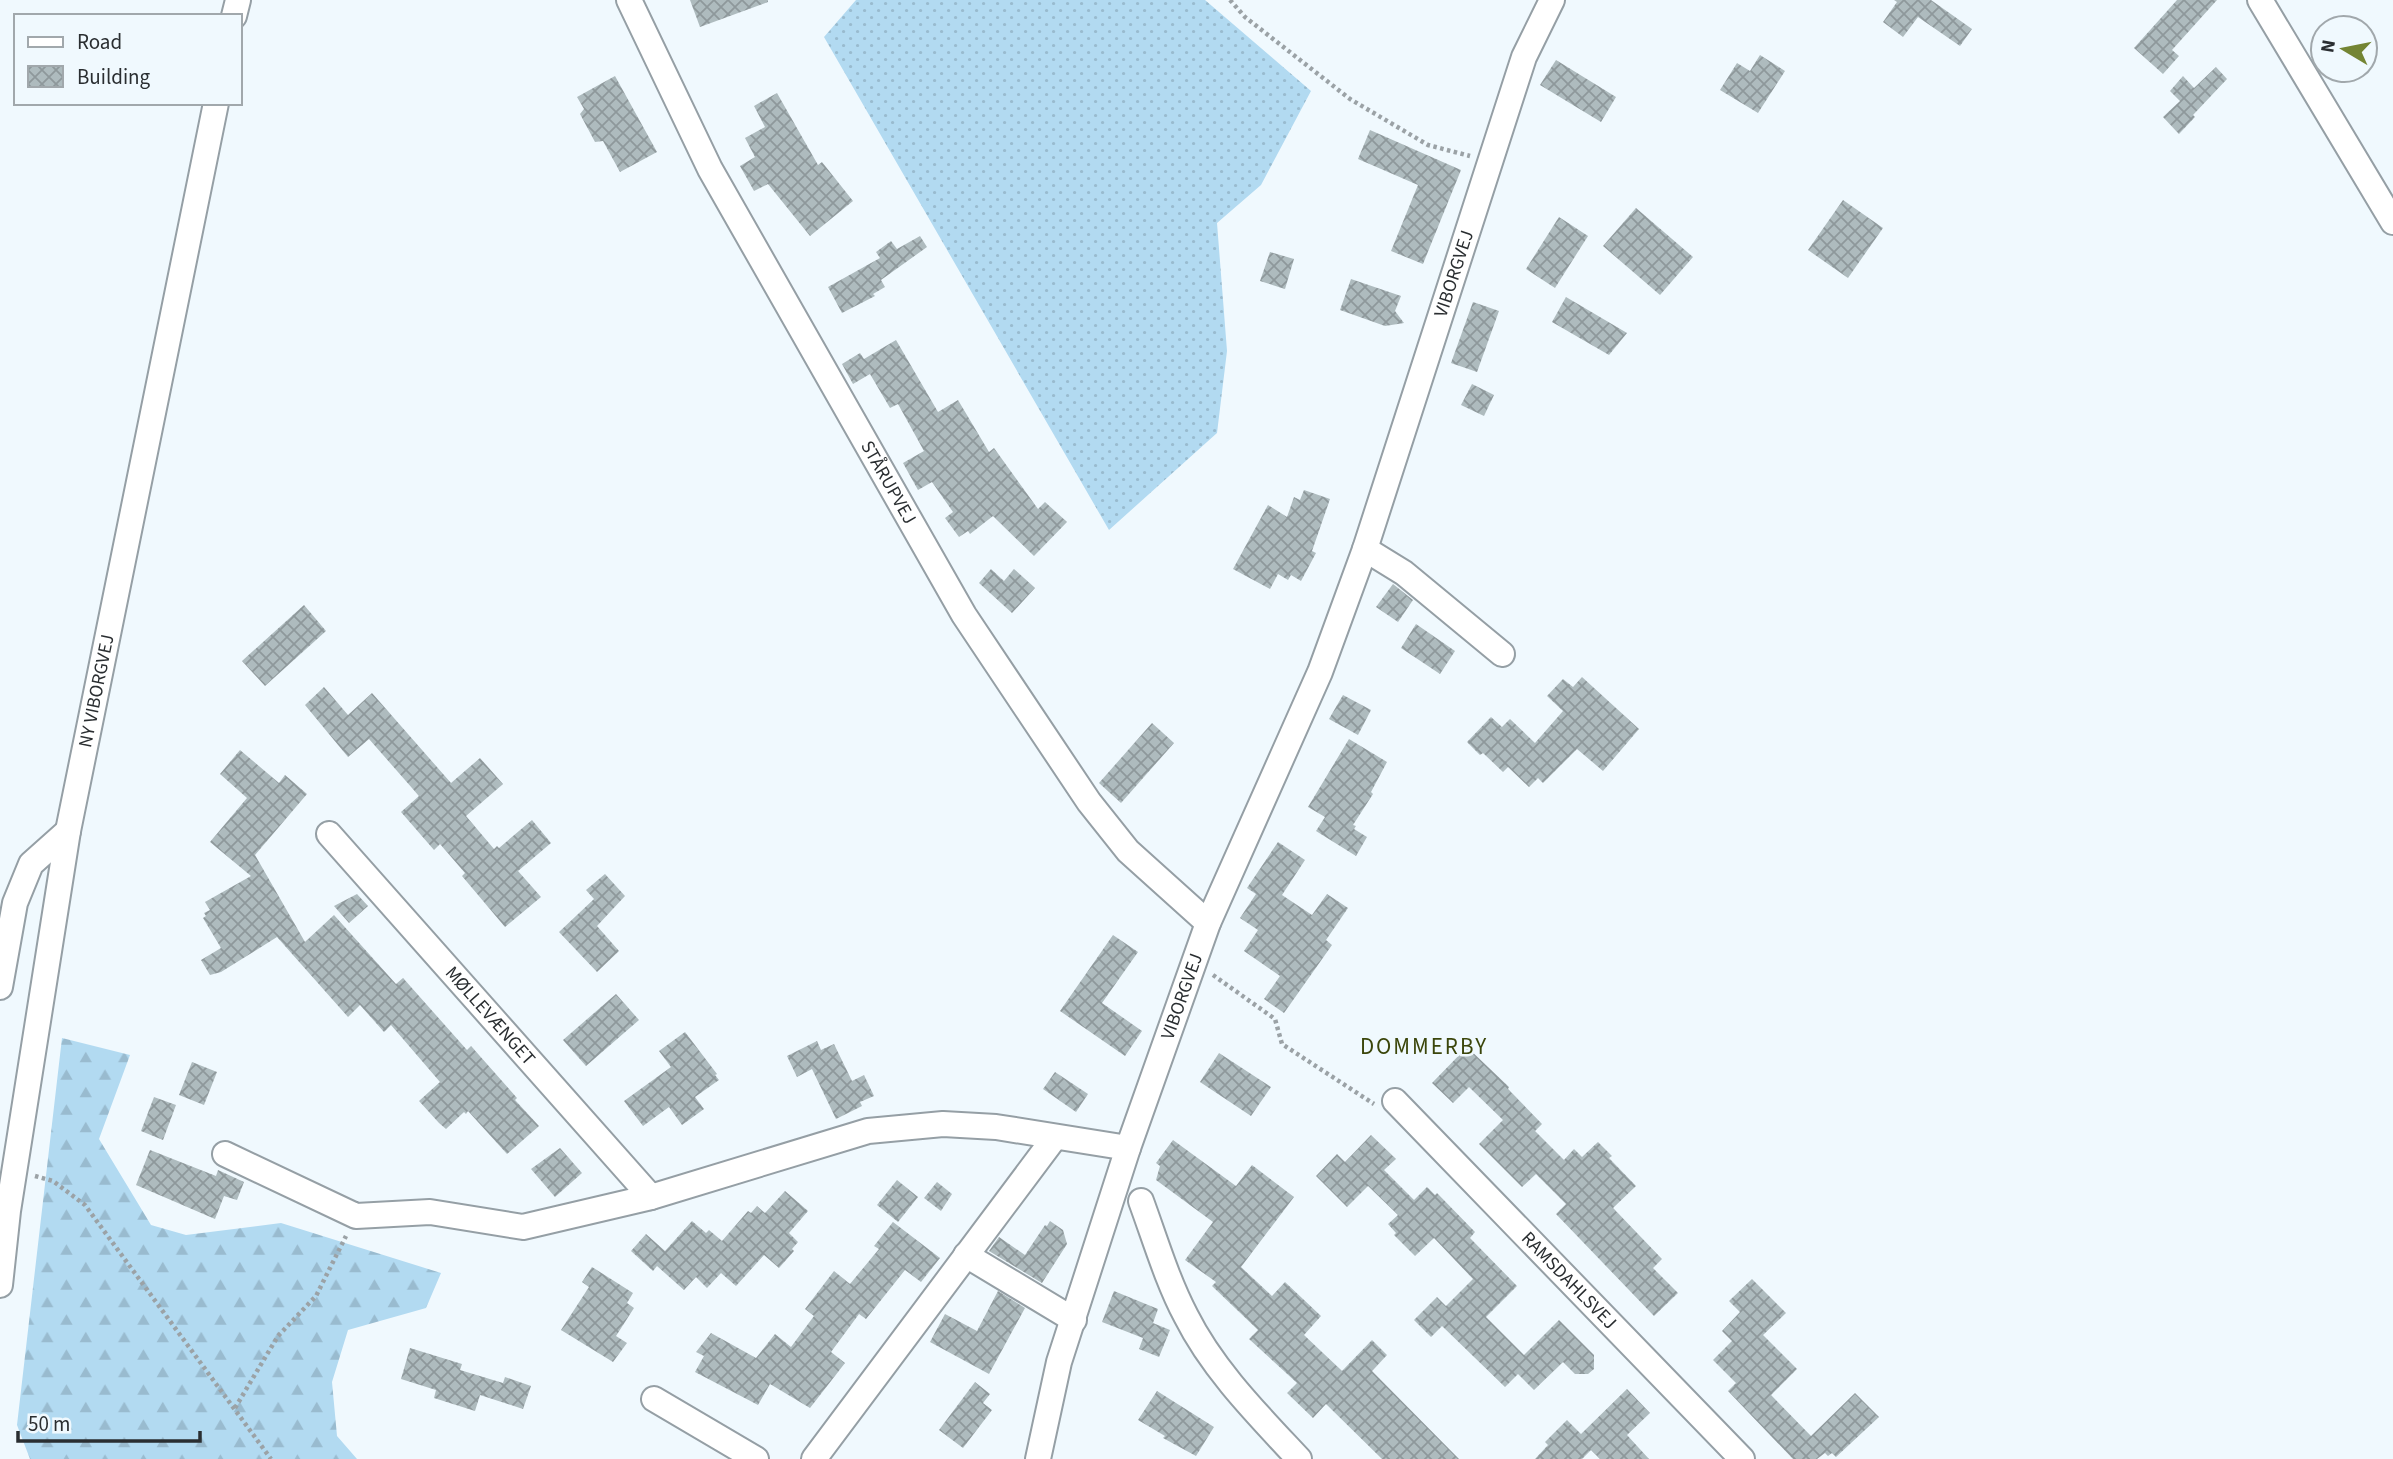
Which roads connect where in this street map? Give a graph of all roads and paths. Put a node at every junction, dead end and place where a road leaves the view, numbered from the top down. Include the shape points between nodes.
1 (629, 0) edge
2 (1230, 0) edge
3 (1552, 0) edge
4 (2260, 0) edge
5 (216, 105) edge
6 (1490, 161) junction
7 (2393, 222) edge
8 (1365, 549) junction
9 (1502, 654) dead end
10 (68, 831) junction
11 (330, 834) dead end
12 (1208, 923) junction
13 (1194, 962) junction
14 (0, 987) edge
15 (1395, 1101) joint
16 (1055, 1137) junction
17 (1128, 1149) junction
18 (225, 1154) dead end
19 (14, 1171) junction
20 (651, 1197) junction
21 (1141, 1201) dead end
22 (4, 1205) edge
23 (356, 1216) junction
24 (966, 1255) junction
25 (0, 1284) edge
26 (1074, 1320) junction
27 (654, 1399) dead end
28 (235, 1408) junction
29 (271, 1459) edge
30 (756, 1459) edge
31 (814, 1459) edge
32 (1038, 1459) edge
33 (1299, 1459) edge
34 (1742, 1459) edge

1 - 12 street, STÅRUPVEJ via 710,169 964,615 1089,802 1121,842
2 - 6 path via 1245,17 1350,99 1428,145
3 - 6 street, VIBORGVEJ via 1524,57
4 - 7 street
5 - 10 street, NY VIBORGVEJ
6 - 8 street, VIBORGVEJ
8 - 9 street via 1404,573
8 - 12 street, VIBORGVEJ via 1320,672
10 - 14 street via 31,864 15,903
10 - 19 street, NY VIBORGVEJ
11 - 20 street, MØLLEVÆNGET
12 - 13 street, VIBORGVEJ
13 - 15 path via 1275,1019 1282,1044 1373,1104
13 - 17 street, VIBORGVEJ
15 - 34 street, RAMSDAHLSVEJ
16 - 17 street
16 - 20 street via 943,1124 868,1130
16 - 24 street
17 - 26 street, VIBORGVEJ
18 - 23 street
19 - 22 street, NY VIBORGVEJ
19 - 28 path via 53,1181 85,1205
20 - 23 street via 523,1227 430,1212
21 - 33 street via 1186,1318 1258,1415
22 - 25 street, NY VIBORGVEJ
23 - 28 path via 316,1296 278,1336
24 - 26 street
24 - 31 street
26 - 32 street, VIBORGVEJ via 1059,1362
27 - 30 street
28 - 29 path

